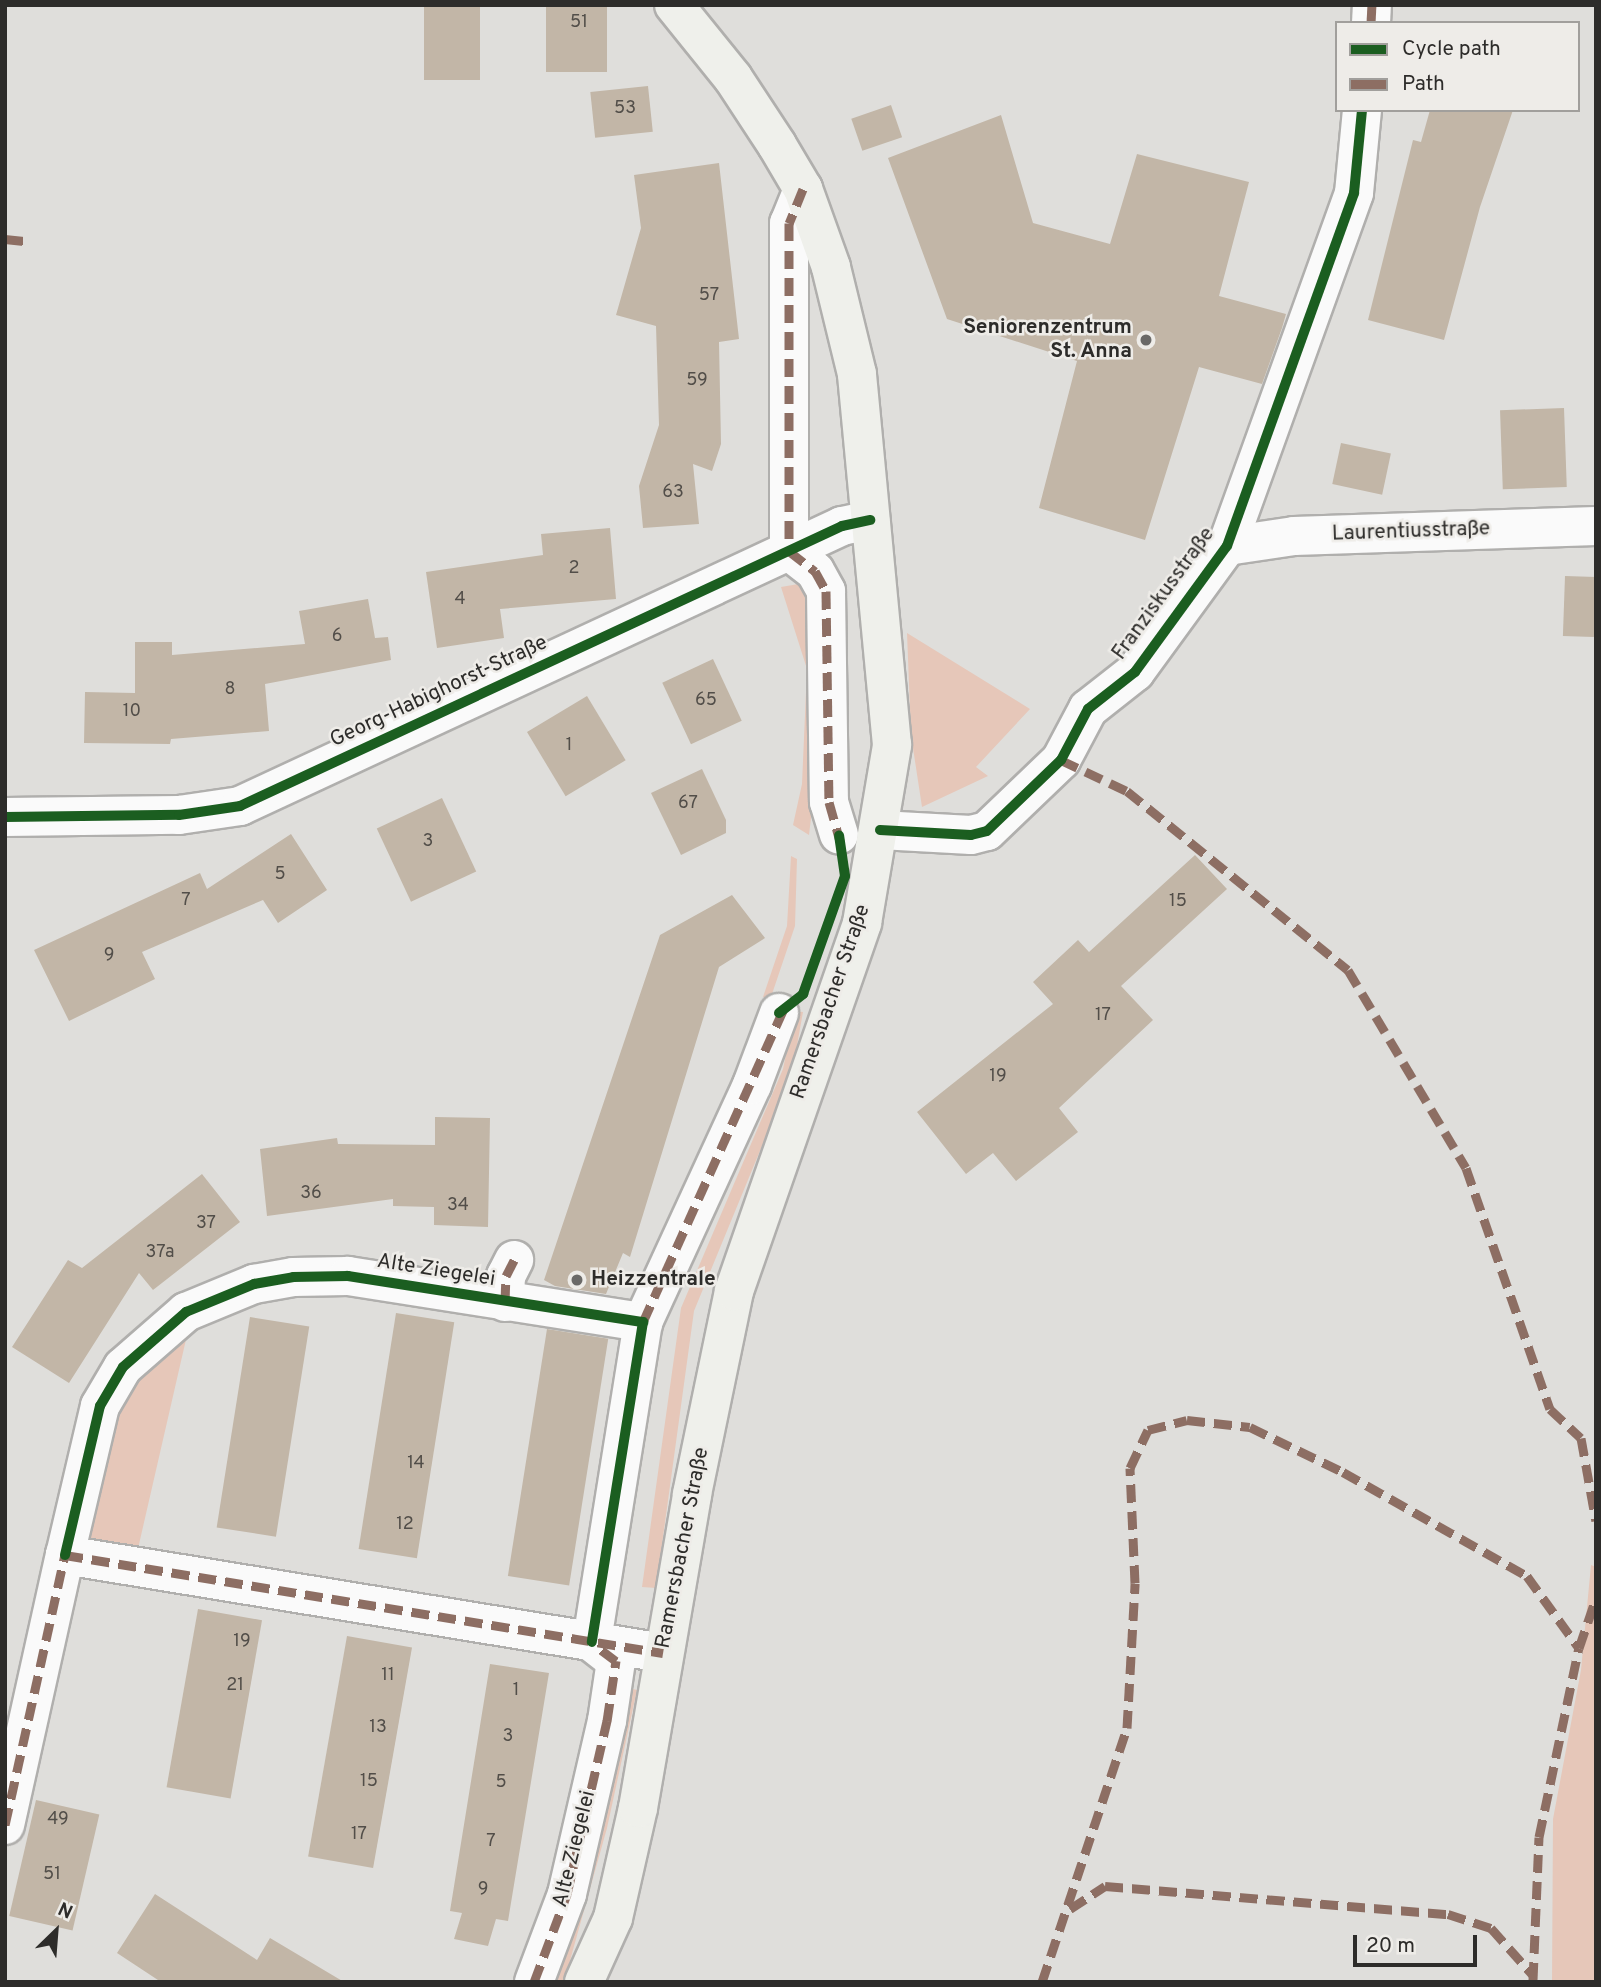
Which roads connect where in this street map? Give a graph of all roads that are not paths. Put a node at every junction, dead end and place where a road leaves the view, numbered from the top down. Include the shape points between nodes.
1 (674, 5) edge
2 (1362, 112) edge
3 (803, 189) junction
4 (870, 520) junction
5 (1596, 526) edge
6 (1227, 546) junction
7 (789, 551) junction
8 (5, 817) edge
9 (880, 830) junction
10 (839, 835) dead end
11 (779, 1013) dead end
12 (514, 1261) dead end
13 (505, 1302) junction
14 (643, 1322) junction
15 (65, 1555) junction
16 (592, 1642) junction
17 (663, 1653) junction
18 (5, 1825) edge
19 (534, 1982) edge
20 (584, 1982) edge

1 - 3 main road, Ramersbacher Straße via 733,79
2 - 6 street, Franziskusstraße via 1353,193
3 - 4 main road, Ramersbacher Straße via 831,267 856,374
3 - 7 street via 789,223
4 - 7 street, Georg-Habighorst-Straße via 842,526
4 - 9 main road, Ramersbacher Straße via 892,745
5 - 6 street, Laurentiusstraße via 1294,536
6 - 9 street, Franziskusstraße via 1135,672 1088,709 1061,761 987,831 971,835
7 - 8 street, Georg-Habighorst-Straße via 240,806 179,815
7 - 10 street via 815,571 826,591 830,802
9 - 17 main road, Ramersbacher Straße via 862,923 734,1291
11 - 14 street via 752,1085
12 - 13 street via 506,1276
13 - 14 street, Alte Ziegelei
13 - 15 street, Alte Ziegelei via 348,1276 254,1284 186,1312 123,1367 100,1406
14 - 16 street
15 - 16 street
15 - 18 street, Alte Ziegelei
16 - 17 street
16 - 19 street, Alte Ziegelei via 615,1661 607,1721 567,1894
17 - 20 main road, Ramersbacher Straße via 638,1808 613,1918

